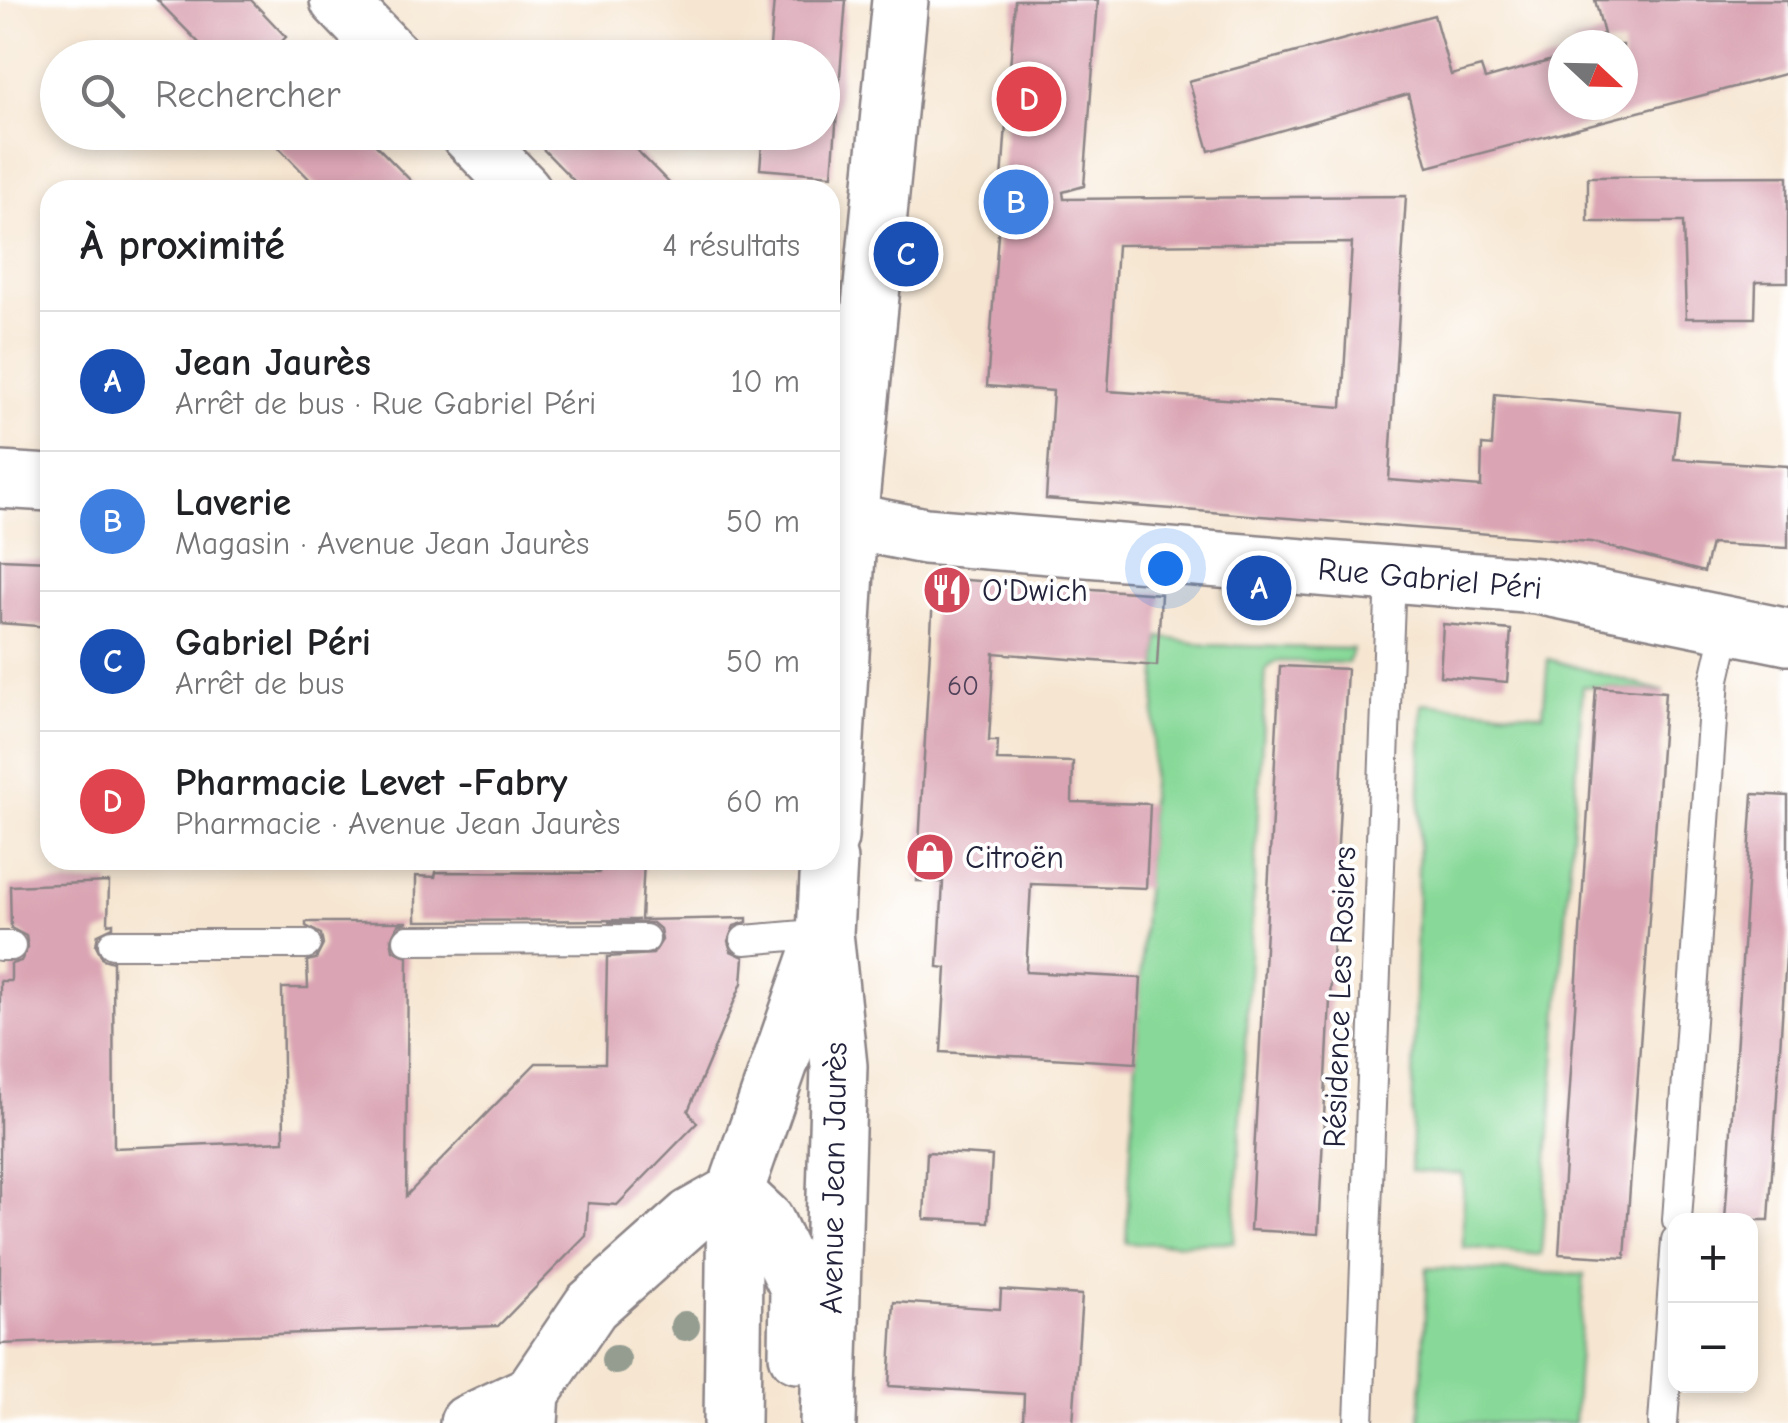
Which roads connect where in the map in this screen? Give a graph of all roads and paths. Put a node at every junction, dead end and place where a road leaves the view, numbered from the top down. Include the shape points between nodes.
1 (338, 0) edge
2 (900, 0) edge
3 (377, 40) edge
4 (484, 150) edge
5 (513, 180) edge
6 (0, 480) edge
7 (40, 482) edge
8 (840, 483) edge
9 (840, 516) edge
10 (1391, 574) junction
11 (1728, 623) junction
12 (1788, 637) edge
13 (828, 870) edge
14 (825, 933) junction
15 (645, 938) dead end
16 (408, 940) dead end
17 (746, 940) dead end
18 (113, 944) dead end
19 (306, 944) dead end
20 (735, 1192) junction
21 (1677, 1213) edge
22 (1672, 1303) edge
23 (531, 1408) edge
24 (468, 1423) edge
25 (732, 1423) edge
26 (796, 1423) edge
27 (828, 1423) edge
28 (1360, 1423) edge
29 (1663, 1423) edge

1 - 3 main road
2 - 8 main road
4 - 5 main road
6 - 7 main road
9 - 10 main road, Rue Gabriel Péri via 925,536
10 - 11 main road, Rue Gabriel Péri via 1538,586
10 - 28 lane, Résidence Les Rosiers
11 - 12 main road, Rue Gabriel Péri
11 - 21 lane via 1715,678
13 - 14 main road, Avenue Jean Jaurès
14 - 17 lane
14 - 20 main road, Avenue Jean Jaurès
14 - 27 main road, Avenue Jean Jaurès via 839,1066
15 - 16 lane
18 - 19 lane
20 - 23 main road via 692,1216 590,1306
20 - 25 main road, Avenue Jean Jaurès
20 - 26 main road via 766,1222 798,1288
22 - 29 lane
23 - 24 main road

